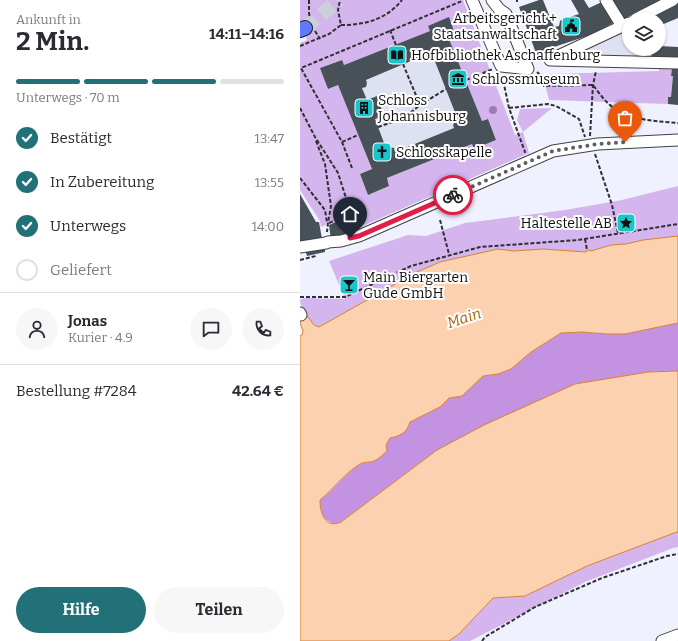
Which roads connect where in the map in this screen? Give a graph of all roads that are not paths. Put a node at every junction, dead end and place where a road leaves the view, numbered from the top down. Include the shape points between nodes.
1 (472, 0) edge
2 (492, 0) edge
3 (606, 0) edge
4 (673, 0) edge
5 (650, 12) edge
6 (622, 20) edge
7 (622, 25) edge
8 (678, 63) edge
9 (678, 140) edge
10 (300, 247) edge
11 (678, 635) edge
12 (662, 641) edge

1 - 2 street via 501,66 528,69 506,14 498,9
3 - 6 street
4 - 5 street
7 - 8 street via 550,60
9 - 10 street via 591,140 553,151 359,236
11 - 12 street

